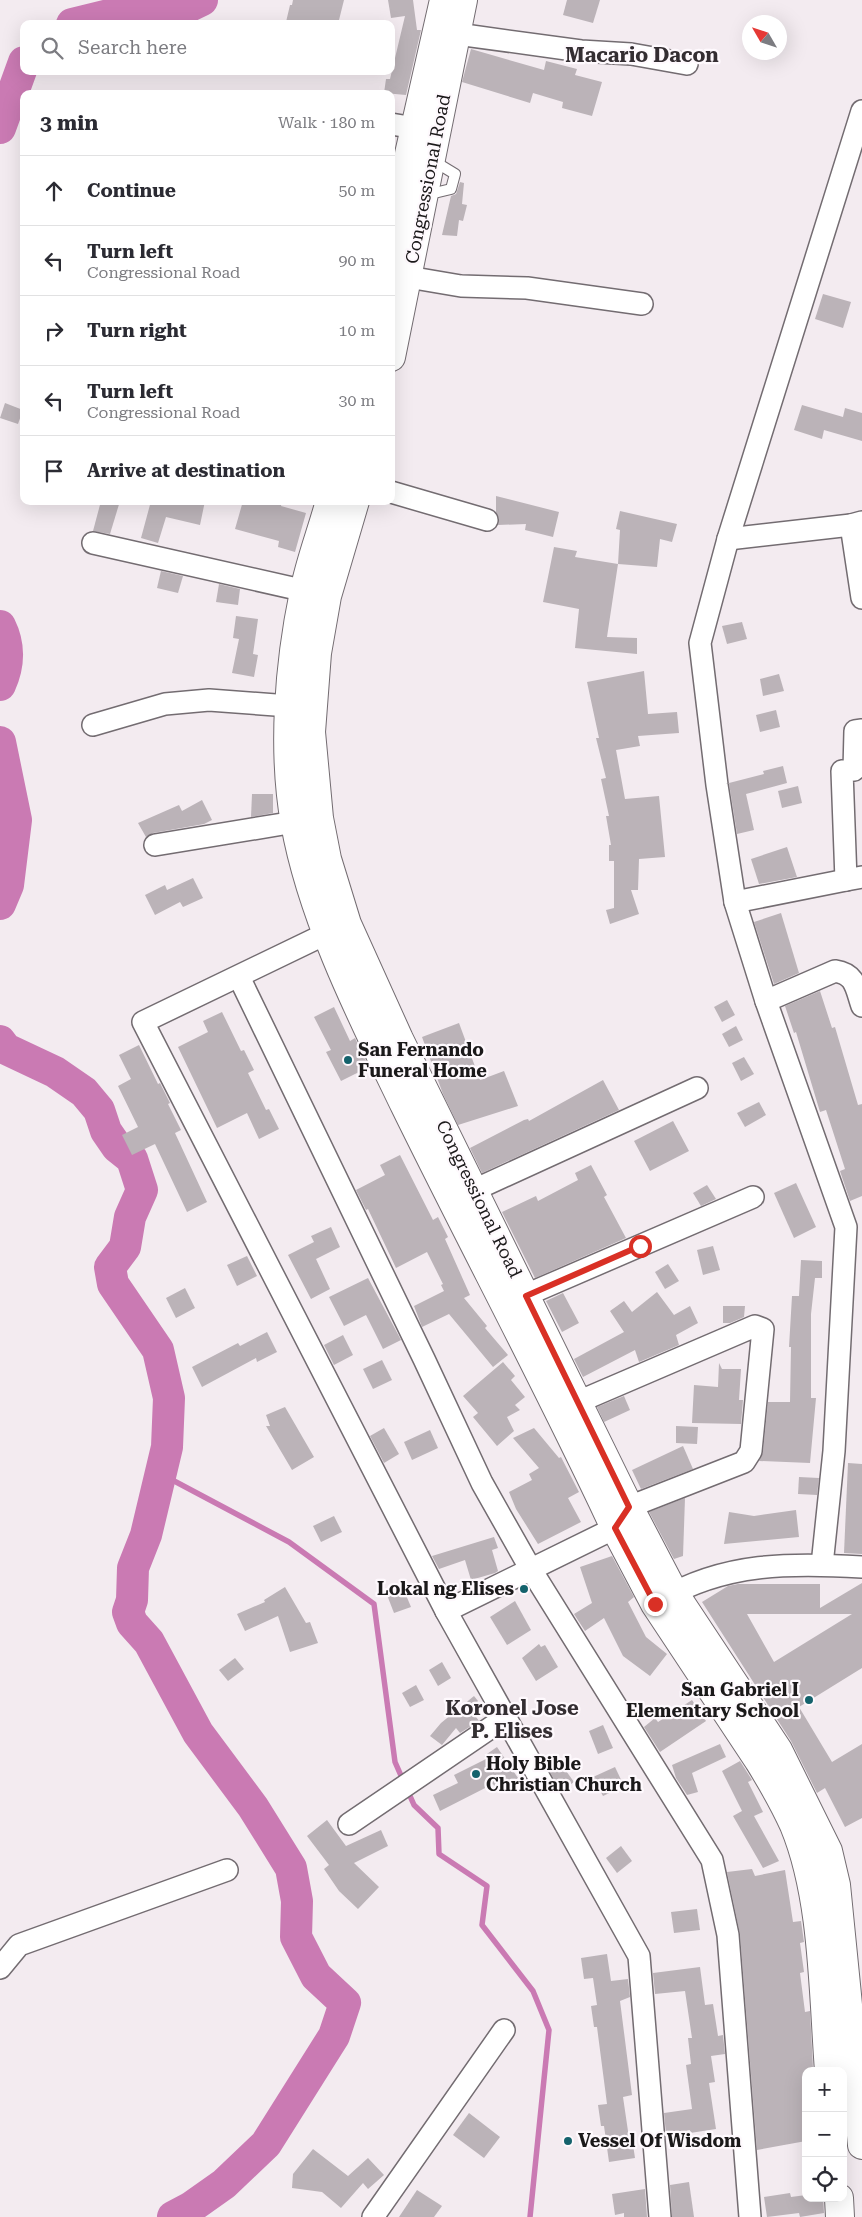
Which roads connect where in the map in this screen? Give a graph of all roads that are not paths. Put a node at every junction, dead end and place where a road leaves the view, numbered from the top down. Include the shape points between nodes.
1 (444, 0) edge
2 (463, 0) edge
3 (457, 34) junction
4 (687, 64) dead end
5 (862, 110) edge
6 (403, 126) edge
7 (420, 157) junction
8 (413, 194) junction
9 (400, 273) edge
10 (642, 304) dead end
11 (395, 320) edge
12 (395, 493) edge
13 (329, 505) edge
14 (353, 505) edge
15 (487, 520) dead end
16 (857, 524) edge
17 (728, 539) junction
18 (93, 543) dead end
19 (316, 594) junction
20 (862, 598) edge
21 (289, 706) junction
22 (93, 725) dead end
23 (862, 730) edge
24 (300, 733) junction
25 (295, 822) junction
26 (155, 845) dead end
27 (854, 878) edge
28 (735, 902) junction
29 (337, 928) junction
30 (238, 978) junction
31 (766, 1001) junction
32 (862, 1006) edge
33 (697, 1088) dead end
34 (463, 1195) junction
35 (753, 1196) dead end
36 (854, 1226) edge
37 (526, 1296) junction
38 (578, 1402) junction
39 (602, 1475) junction
40 (622, 1518) junction
41 (822, 1565) junction
42 (862, 1567) edge
43 (530, 1568) junction
44 (665, 1598) junction
45 (446, 1611) junction
46 (506, 1718) junction
47 (349, 1824) dead end
48 (227, 1870) dead end
49 (0, 1968) edge
50 (504, 2030) dead end
51 (829, 2067) edge
52 (862, 2145) edge
53 (839, 2202) edge
54 (374, 2217) edge
55 (660, 2217) edge
56 (750, 2217) edge
57 (840, 2217) edge

1 - 6 main road, Congressional Road
2 - 3 main road, Congressional Road
3 - 4 street via 581,51 632,54
3 - 7 main road, Congressional Road
5 - 17 street
6 - 7 main road, Congressional Road
7 - 8 main road, Congressional Road
7 - 8 lane via 455,174 451,189
8 - 9 main road, Congressional Road
9 - 10 street via 461,286 527,288
9 - 11 main road, Congressional Road
12 - 15 street
13 - 19 main road, Congressional Road
14 - 19 main road, Congressional Road
16 - 17 street
16 - 20 street
17 - 28 street via 700,643 716,785
18 - 19 street
19 - 21 main road, Congressional Road via 294,654
19 - 24 main road, Congressional Road via 317,653
21 - 22 street via 209,700 165,704
21 - 24 main road, Congressional Road
23 - 27 street via 855,731 854,770 842,771
24 - 25 main road, Congressional Road
24 - 29 main road, Congressional Road via 329,867
25 - 26 street
25 - 29 main road, Congressional Road via 308,875
27 - 28 street
28 - 31 street
29 - 30 street
29 - 34 main road, Congressional Road via 377,1049
30 - 43 street via 482,1483
30 - 45 street via 143,1022
31 - 32 street via 835,971 846,972 852,978
31 - 36 street
33 - 34 street
34 - 37 main road, Congressional Road
34 - 39 main road, Congressional Road
35 - 37 street
36 - 41 street
37 - 38 main road, Congressional Road
38 - 39 main road, Congressional Road
38 - 40 street via 755,1326 763,1329 748,1457 744,1462
39 - 40 main road, Congressional Road
40 - 43 street
40 - 44 main road, Congressional Road
41 - 42 street
41 - 44 street via 780,1564 714,1576
43 - 45 street
43 - 56 street via 712,1860 728,1935
44 - 51 main road, Congressional Road via 794,1826 813,1890
44 - 52 main road, Congressional Road via 778,1750 828,1851 836,1885
45 - 46 street
46 - 47 street
46 - 55 street via 639,1956
48 - 49 street via 20,1945
50 - 54 street
53 - 57 main road

